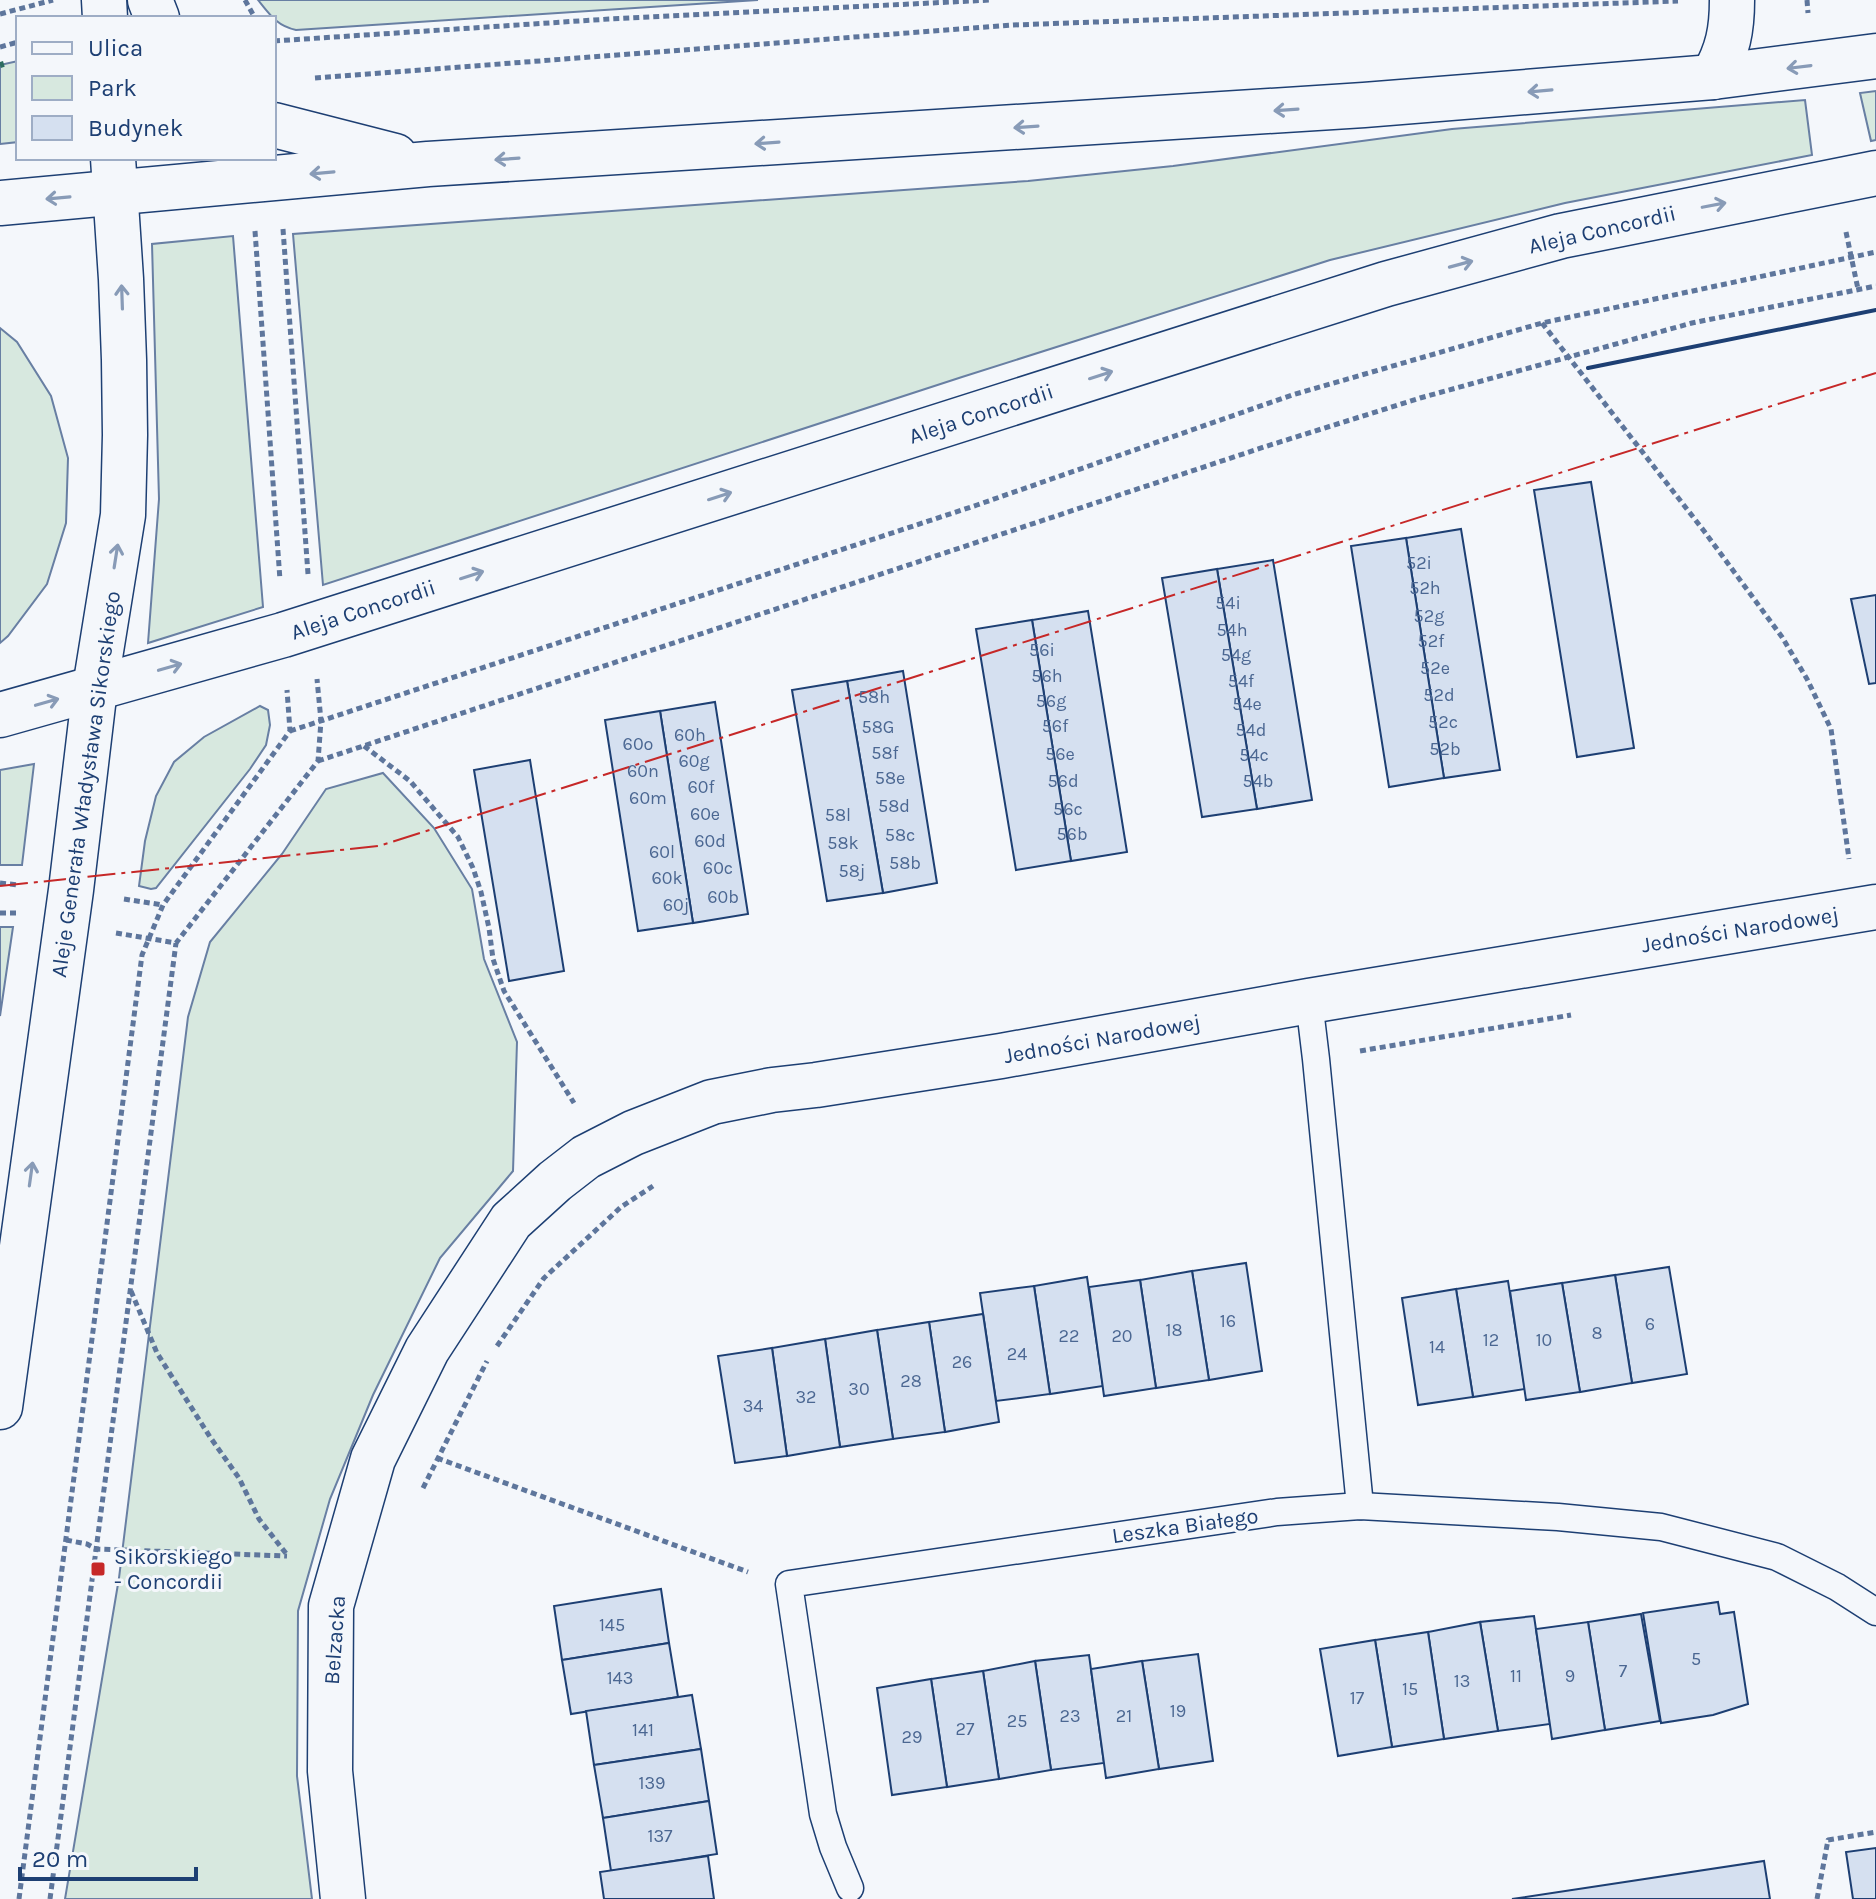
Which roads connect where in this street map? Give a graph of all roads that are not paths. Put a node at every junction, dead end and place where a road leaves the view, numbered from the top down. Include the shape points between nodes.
1 (1732, 0) edge
2 (1876, 56) edge
3 (1713, 77) junction
4 (276, 126) edge
5 (428, 164) junction
6 (1876, 173) edge
7 (114, 175) edge
8 (0, 203) edge
9 (95, 688) junction
10 (0, 715) edge
11 (1866, 909) edge
12 (1309, 1001) junction
13 (0, 1175) edge
14 (13, 1306) junction
15 (427, 1350) joint
16 (0, 1407) edge
17 (1360, 1506) junction
18 (1876, 1612) edge
19 (850, 1888) dead end
20 (343, 1899) edge

1 - 3 street via 1728,45
2 -> 3 street
3 -> 5 street via 1364,105
4 - 5 street
5 -> 7 street via 251,179
9 -> 6 street, Aleja Concordii via 283,635 1386,284 1561,236
7 -> 8 street
9 -> 7 street, Aleje Generała Władysława Sikorskiego via 123,515 124,360
10 -> 9 street, Aleja Concordii
14 -> 9 street, Aleje Generała Władysława Sikorskiego
11 - 12 street, Jedności Narodowej
12 - 15 street, Jedności Narodowej via 772,1090 674,1116 586,1157 511,1221
12 - 17 lane
13 - 14 street
14 - 16 street, Aleje Generała Władysława Sikorskiego
15 - 20 street, Belzacka via 373,1459 331,1606 330,1771
17 - 18 lane, Leszka Białego via 1661,1527 1777,1557
17 - 19 lane, Leszka Białego via 1277,1512 789,1584 823,1814

